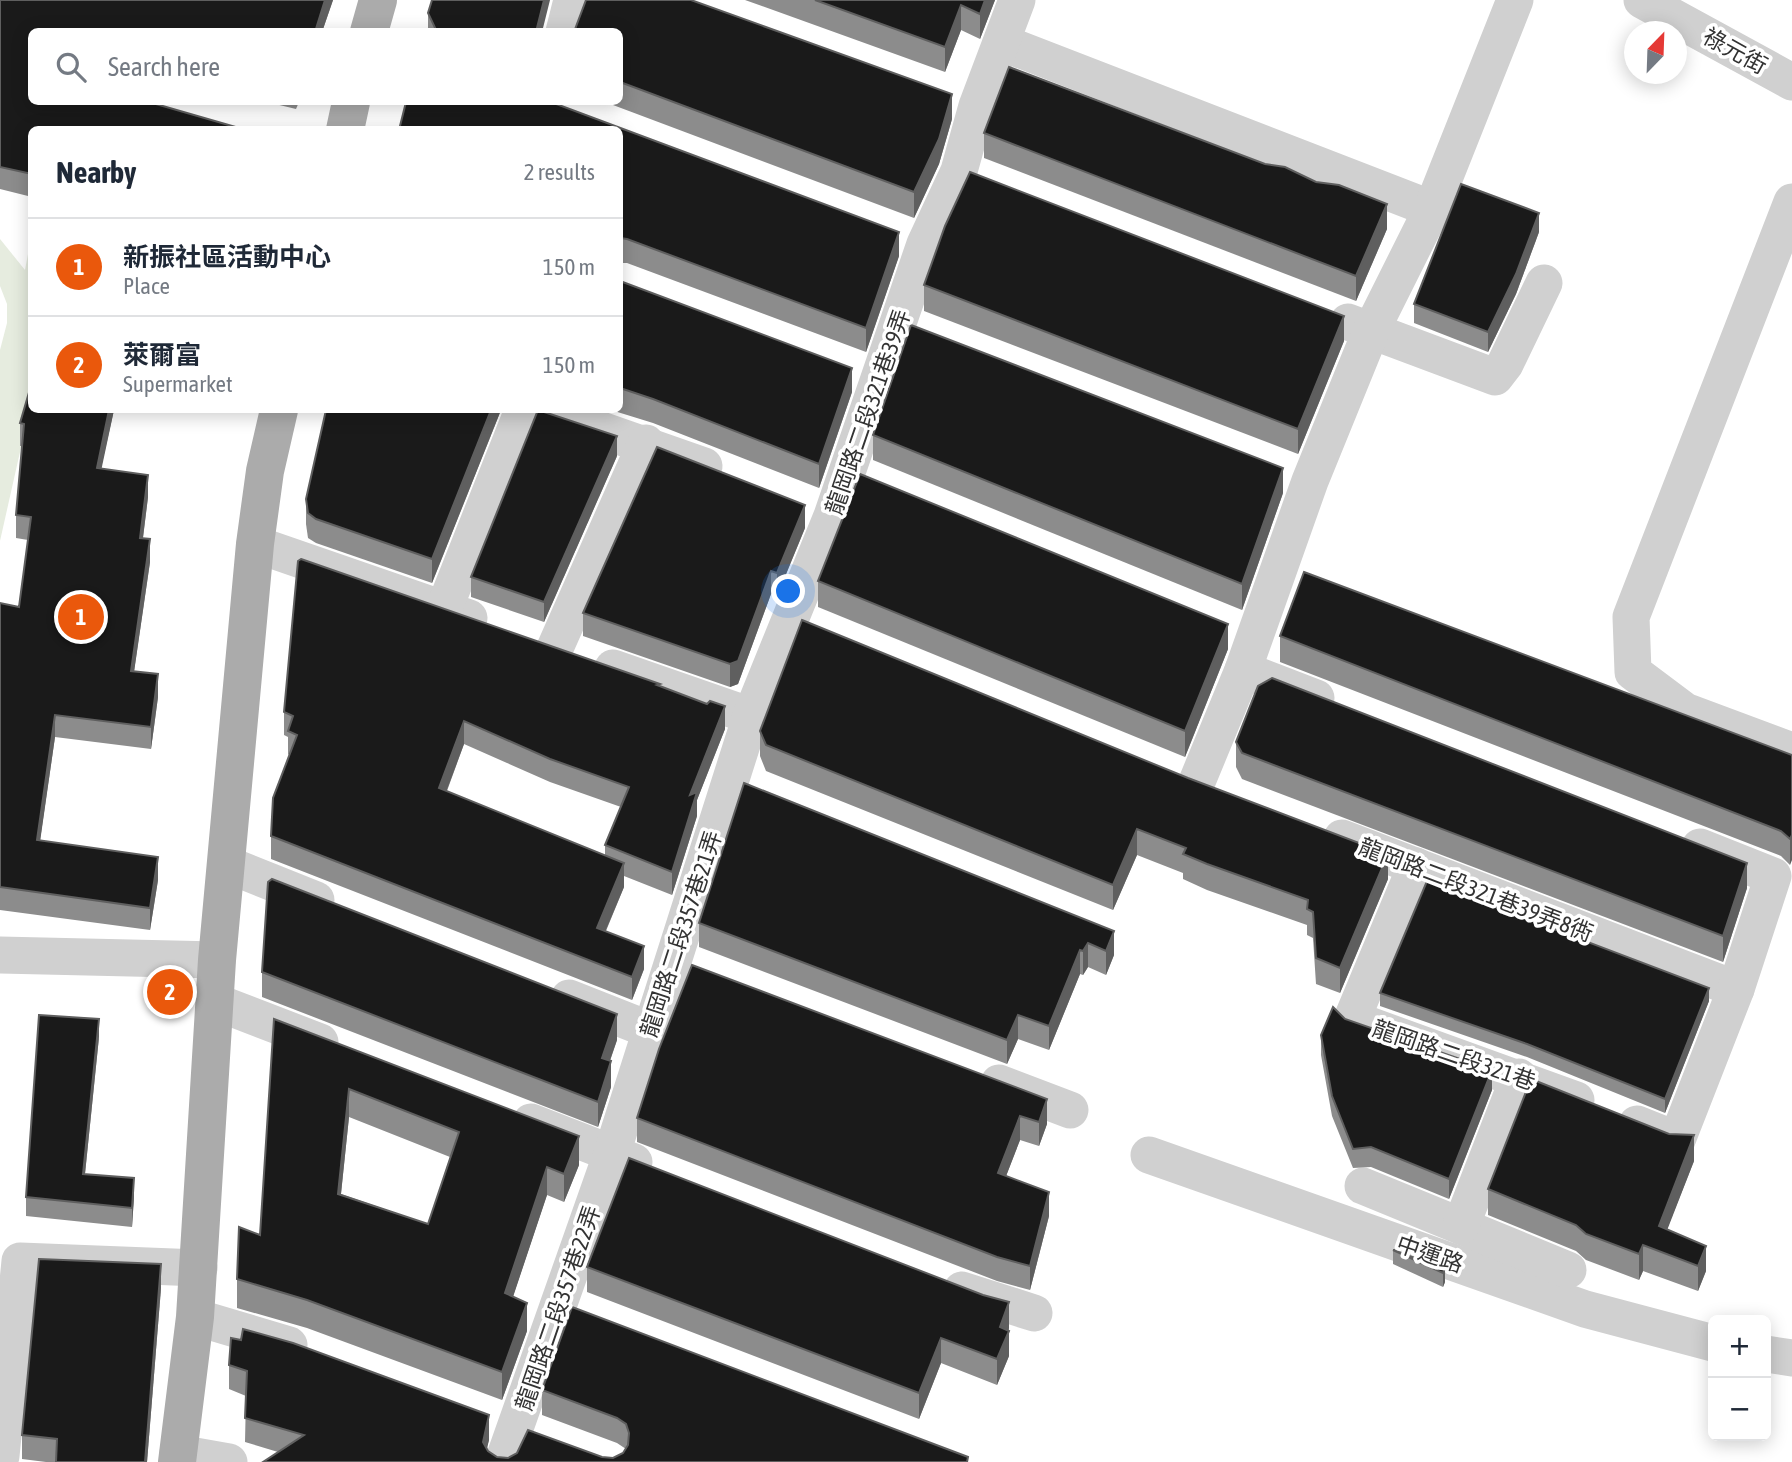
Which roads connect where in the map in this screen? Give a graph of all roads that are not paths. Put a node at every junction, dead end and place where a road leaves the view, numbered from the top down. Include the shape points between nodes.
1 (377, 0) edge
2 (572, 0) edge
3 (1017, 0) edge
4 (1515, 0) edge
5 (1642, 0) edge
6 (370, 28) edge
7 (565, 28) edge
8 (1003, 43) junction
9 (1792, 82) edge
10 (350, 105) edge
11 (346, 126) edge
12 (1792, 202) edge
13 (1432, 209) junction
14 (1544, 283) dead end
15 (1319, 311) edge
16 (1371, 331) junction
17 (841, 365) edge
18 (880, 380) junction
19 (278, 413) edge
20 (522, 413) edge
21 (553, 413) edge
22 (646, 443) junction
23 (732, 477) edge
24 (255, 544) junction
25 (444, 609) junction
26 (1241, 645) junction
27 (555, 648) junction
28 (1347, 710) edge
29 (751, 716) junction
30 (1792, 751) edge
31 (1196, 784) edge
32 (1312, 827) edge
33 (1670, 835) edge
34 (226, 864) junction
35 (1416, 866) junction
36 (342, 909) edge
37 (0, 955) edge
38 (671, 959) junction
39 (217, 960) junction
40 (710, 974) edge
41 (534, 985) edge
42 (1736, 989) junction
43 (216, 1002) junction
44 (650, 1030) junction
45 (357, 1056) edge
46 (967, 1071) edge
47 (1519, 1077) junction
48 (497, 1110) edge
49 (1070, 1110) dead end
50 (612, 1153) junction
51 (1150, 1155) dead end
52 (664, 1174) edge
53 (1363, 1186) dead end
54 (1461, 1226) junction
55 (199, 1268) junction
56 (1568, 1270) dead end
57 (925, 1275) edge
58 (1034, 1313) dead end
59 (195, 1317) junction
60 (1708, 1342) edge
61 (1771, 1355) edge
62 (326, 1357) edge
63 (1792, 1358) edge
64 (478, 1412) edge
65 (517, 1426) junction
66 (551, 1440) edge
67 (1, 1456) edge
68 (177, 1457) edge
69 (229, 1462) edge
70 (503, 1462) edge

1 - 6 main road
2 - 7 street
3 - 8 street, 龍岡路二段321巷39弄
4 - 13 street
5 - 9 street, 祿元街
8 - 13 street
8 - 18 street, 龍岡路二段321巷39弄 via 964,102 972,176 912,239 913,329
10 - 11 main road
12 - 30 street via 1631,617 1633,672 1685,711
13 - 16 street
14 - 16 street via 1495,377
15 - 16 street
16 - 26 street via 1297,476
17 - 18 street
18 - 29 street, 龍岡路二段321巷39弄 via 860,477 819,511 803,624
19 - 24 main road
20 - 25 street
21 - 22 street
22 - 23 street
22 - 27 street
24 - 25 street
24 - 34 main road
25 - 27 street
26 - 28 street
26 - 31 street
27 - 29 street
29 - 38 street, 龍岡路二段357巷21弄 via 743,784
32 - 35 street, 龍岡路二段321巷39弄8衖
33 - 42 street via 1773,876
34 - 36 street
34 - 39 main road
35 - 42 street, 龍岡路二段321巷39弄8衖
35 - 47 street, 龍岡路二段321巷 via 1352,1019
37 - 39 street
38 - 40 street
38 - 44 street, 龍岡路二段357巷21弄
39 - 43 main road
41 - 44 street
42 - 47 street, 龍岡路二段321巷 via 1677,1140
43 - 45 street
43 - 55 main road
44 - 50 street, 龍岡路二段357巷21弄
46 - 49 street
47 - 54 street
48 - 50 street
50 - 52 street
50 - 65 street, 龍岡路二段357巷22弄 via 572,1309
51 - 60 street, 中運路 via 1585,1309
53 - 54 street
54 - 56 street
55 - 59 main road
55 - 67 street via 20,1261
57 - 58 street
59 - 62 street
59 - 68 main road
61 - 63 street
64 - 65 street
65 - 66 street
65 - 70 street, 龍岡路二段357巷22弄
68 - 69 street

